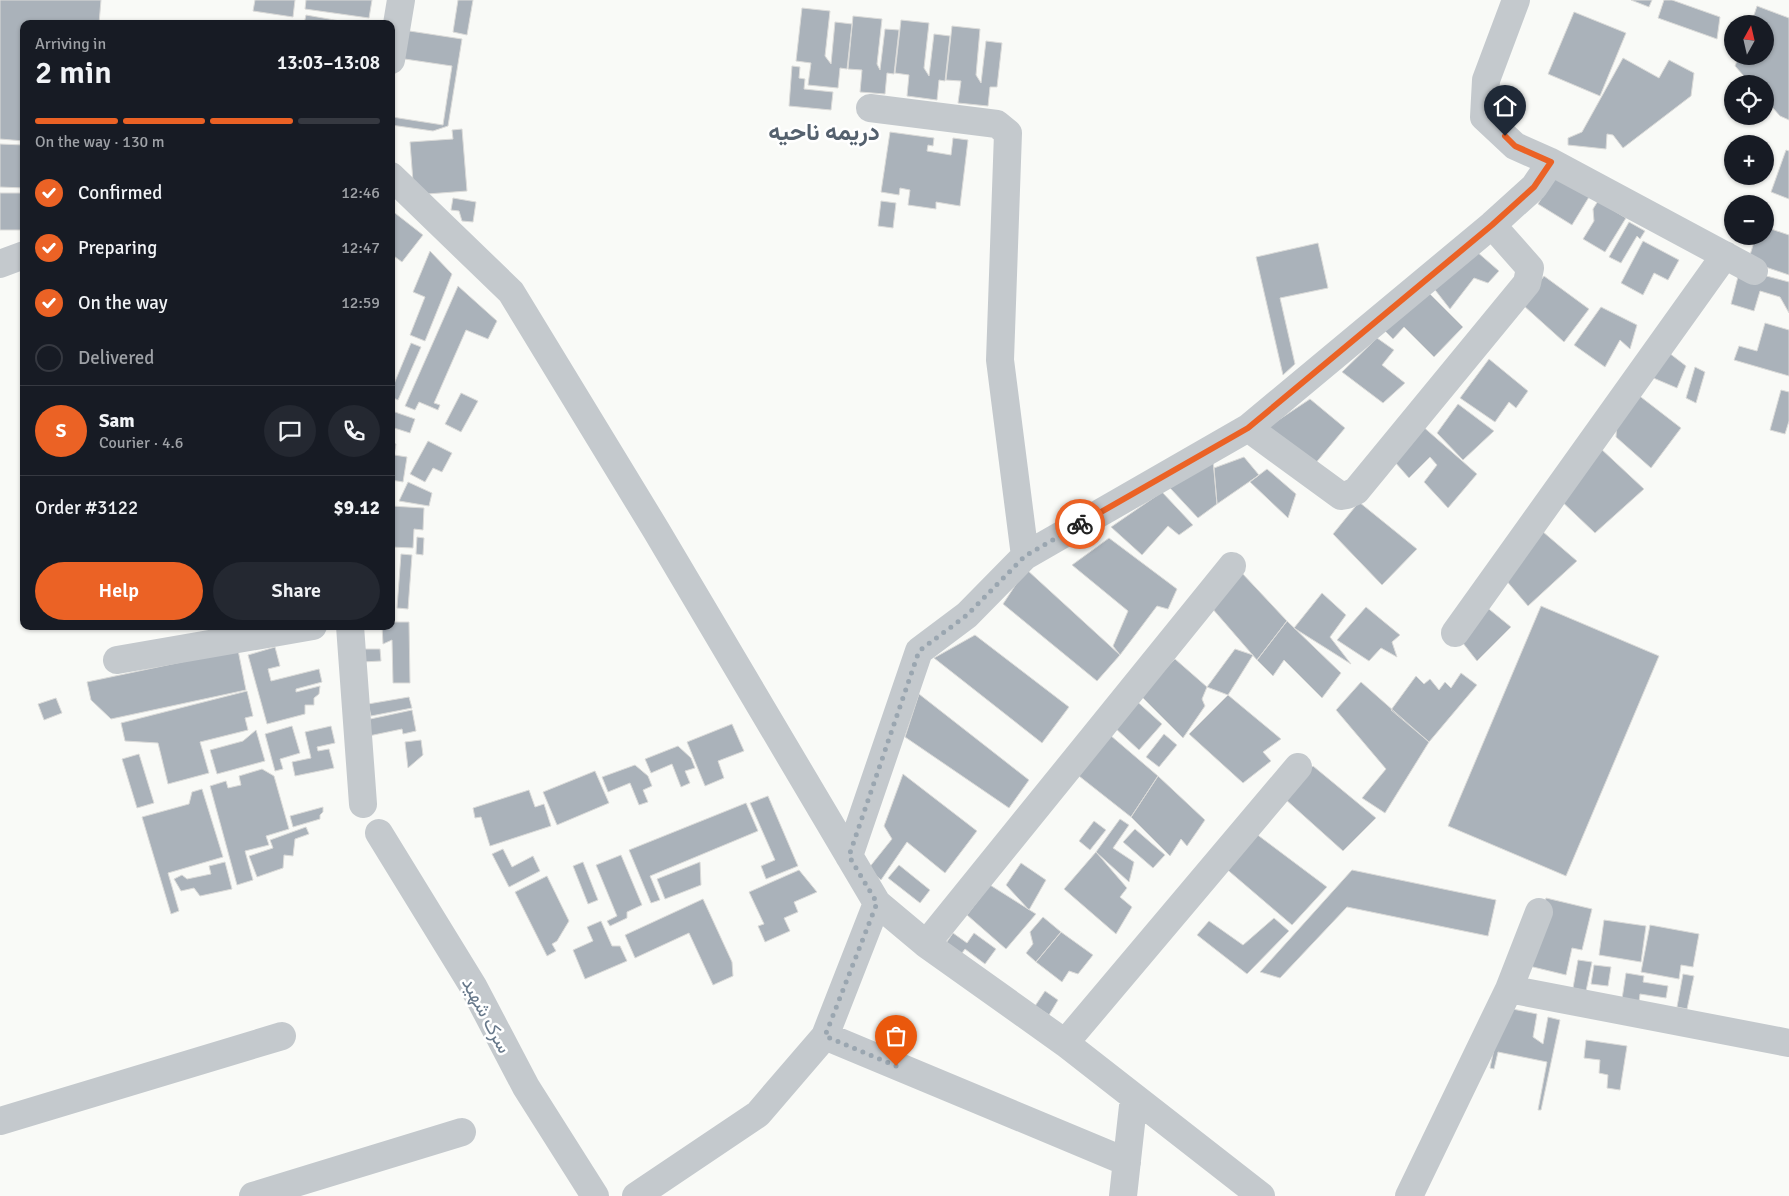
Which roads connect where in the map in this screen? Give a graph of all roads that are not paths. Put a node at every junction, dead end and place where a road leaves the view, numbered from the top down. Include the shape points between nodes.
1 (402, 0) edge
2 (1516, 0) edge
3 (395, 38) edge
4 (870, 108) dead end
5 (1551, 162) junction
6 (395, 180) edge
7 (1492, 225) junction
8 (1725, 255) junction
9 (20, 256) edge
10 (0, 264) edge
11 (1754, 271) dead end
12 (1248, 428) junction
13 (1025, 556) junction
14 (1232, 566) dead end
15 (290, 630) edge
16 (350, 630) edge
17 (1455, 634) dead end
18 (118, 660) dead end
19 (1298, 767) dead end
20 (363, 804) dead end
21 (379, 833) dead end
22 (849, 856) junction
23 (877, 903) junction
24 (1539, 912) dead end
25 (926, 944) junction
26 (1509, 989) junction
27 (282, 1036) dead end
28 (825, 1036) junction
29 (1065, 1043) junction
30 (1789, 1043) edge
31 (1134, 1097) junction
32 (0, 1121) edge
33 (462, 1132) dead end
34 (1127, 1162) junction
35 (253, 1196) edge
36 (595, 1196) edge
37 (636, 1196) edge
38 (1123, 1196) edge
39 (1261, 1196) edge
40 (1409, 1196) edge

1 - 3 street
2 - 5 street via 1486,80 1484,117 1515,146
4 - 13 street via 997,124 1008,133 1000,360
5 - 7 street via 1534,187
5 - 8 street
6 - 22 street via 511,292
7 - 12 street
7 - 12 street via 1530,268 1527,283 1356,491 1341,496
8 - 11 street
8 - 17 street
9 - 10 street
12 - 13 street
13 - 22 street via 967,615 919,651
14 - 25 street
15 - 18 street
16 - 20 street
19 - 29 street
21 - 36 street, سرک شهید via 473,986 526,1087
22 - 23 street
23 - 25 street
23 - 28 street
24 - 26 street
25 - 29 street
26 - 30 street
26 - 40 street
27 - 32 street
28 - 34 street
28 - 37 street via 758,1114
29 - 31 street
31 - 34 street
31 - 39 street
33 - 35 street
34 - 38 street

